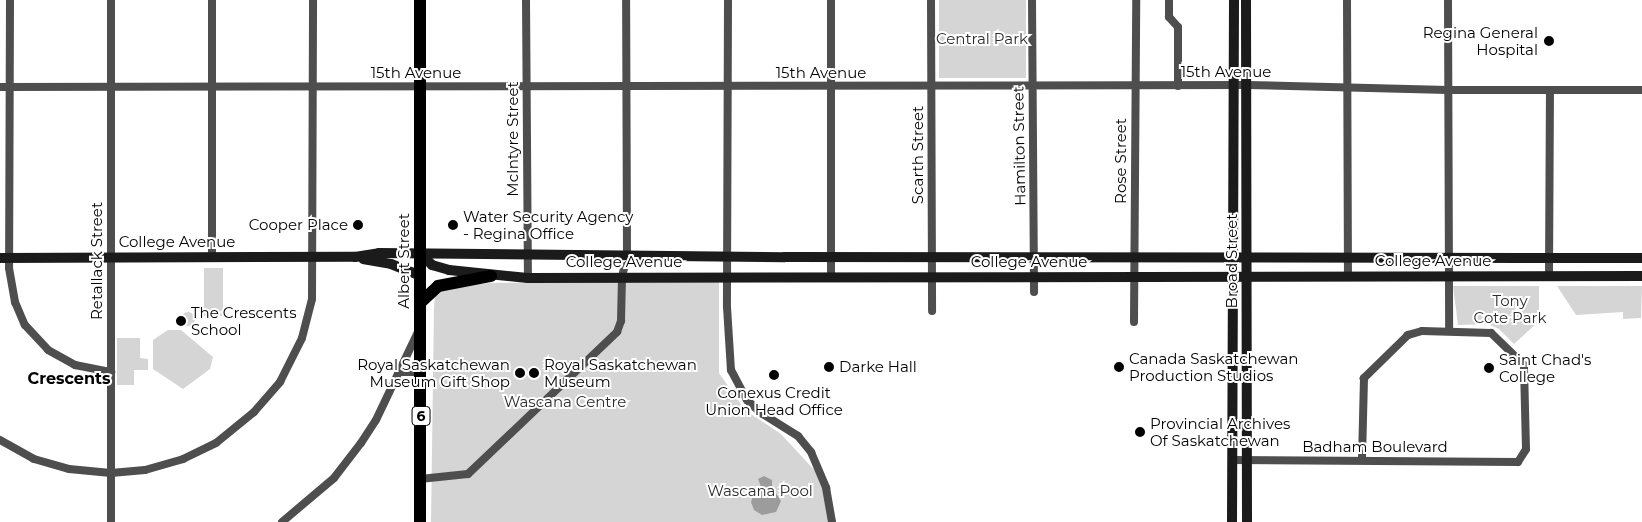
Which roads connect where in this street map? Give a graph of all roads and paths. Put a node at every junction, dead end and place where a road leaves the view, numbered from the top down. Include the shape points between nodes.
1 (10, 0) edge
2 (111, 0) edge
3 (212, 0) edge
4 (313, 0) edge
5 (420, 0) edge
6 (526, 0) edge
7 (626, 0) edge
8 (728, 0) edge
9 (831, 0) edge
10 (931, 0) edge
11 (1032, 0) edge
12 (1136, 0) edge
13 (1169, 0) edge
14 (1234, 0) edge
15 (1246, 0) edge
16 (1347, 0) edge
17 (1448, 0) edge
18 (526, 86) junction
19 (626, 86) junction
20 (831, 86) junction
21 (932, 86) junction
22 (1032, 86) junction
23 (1135, 86) junction
24 (1178, 86) junction
25 (1233, 86) junction
26 (1247, 86) junction
27 (0, 87) edge
28 (9, 87) junction
29 (111, 87) junction
30 (212, 87) junction
31 (313, 87) junction
32 (420, 87) junction
33 (728, 87) junction
34 (1347, 87) junction
35 (1448, 90) junction
36 (1550, 90) junction
37 (1642, 90) edge
38 (421, 254) junction
39 (528, 256) junction
40 (627, 256) junction
41 (933, 256) junction
42 (1135, 256) junction
43 (111, 257) junction
44 (212, 257) junction
45 (313, 257) junction
46 (355, 257) junction
47 (729, 257) junction
48 (831, 257) junction
49 (1448, 257) junction
50 (1549, 257) junction
51 (5, 258) edge
52 (1034, 258) junction
53 (1233, 258) junction
54 (1247, 258) junction
55 (1348, 258) junction
56 (1642, 258) edge
57 (421, 276) junction
58 (492, 276) junction
59 (830, 276) junction
60 (1134, 276) junction
61 (1232, 276) junction
62 (1247, 276) junction
63 (1448, 276) junction
64 (1549, 276) junction
65 (1642, 276) edge
66 (622, 277) junction
67 (727, 277) junction
68 (1034, 277) junction
69 (1348, 277) junction
70 (528, 278) junction
71 (933, 278) junction
72 (1034, 292) dead end
73 (421, 302) junction
74 (932, 311) dead end
75 (1134, 322) dead end
76 (420, 328) junction
77 (1449, 331) junction
78 (111, 372) junction
79 (398, 372) junction
80 (420, 372) junction
81 (0, 440) edge
82 (1232, 460) junction
83 (1248, 460) junction
84 (1362, 460) junction
85 (111, 473) junction
86 (420, 479) junction
87 (111, 522) edge
88 (282, 522) edge
89 (420, 522) edge
90 (832, 522) edge
91 (1232, 522) edge
92 (1247, 522) edge

1 - 28 street
2 - 29 street, Retallack Street
3 - 30 street
4 - 31 street
5 - 32 main road, Albert Street / 6
6 - 18 street, McIntyre Street
7 - 19 street
8 - 33 street
9 - 20 street
10 - 21 street, Scarth Street
11 - 22 street, Hamilton Street
12 - 23 street, Rose Street
13 - 24 street via 1169,17 1178,27
14 - 25 main road, Broad Street
15 - 26 main road, Broad Street
16 - 34 street
17 - 35 street
18 - 19 street, 15th Avenue
18 - 32 street, 15th Avenue
18 - 39 street, McIntyre Street
19 - 33 street, 15th Avenue
19 - 40 street
20 - 21 street, 15th Avenue
20 - 33 street, 15th Avenue
20 - 48 street
21 - 22 street, 15th Avenue
21 - 41 street, Scarth Street
22 - 23 street, 15th Avenue
22 - 52 street, Hamilton Street
23 - 24 street, 15th Avenue
23 - 42 street, Rose Street
24 - 25 street, 15th Avenue
25 - 26 street, 15th Avenue
25 - 53 main road, Broad Street
26 - 34 street, 15th Avenue
26 - 54 main road, Broad Street
27 - 28 street, 15th Avenue
28 - 29 street, 15th Avenue
28 - 51 street
29 - 30 street, 15th Avenue
29 - 43 street, Retallack Street
30 - 31 street, 15th Avenue
30 - 44 street
31 - 32 street, 15th Avenue
31 - 45 street
32 - 38 main road, Albert Street / 6
33 - 47 street
34 - 35 street, 15th Avenue
34 - 55 street
35 - 36 street, 15th Avenue
35 - 49 street
36 - 37 street, 15th Avenue
36 - 50 street
38 - 39 main road, College Avenue
38 - 46 main road, College Avenue
38 - 57 main road, Albert Street / 6
38 - 58 main road, College Avenue via 432,265
39 - 40 main road, College Avenue
39 - 70 street, McIntyre Street
40 - 47 main road, College Avenue
40 - 66 street
41 - 48 main road, College Avenue
41 - 52 main road, College Avenue
41 - 71 street, Scarth Street
42 - 52 main road, College Avenue
42 - 53 main road, College Avenue
42 - 60 street, Rose Street
43 - 44 main road, College Avenue
43 - 51 main road, College Avenue
43 - 78 street, Retallack Street
44 - 45 main road, College Avenue
45 - 46 main road, College Avenue
45 - 85 street via 312,299 302,338 280,382 254,412 216,443 183,460 145,470
46 - 57 main road, College Avenue via 391,264
47 - 48 main road, College Avenue
47 - 67 street
48 - 59 street
49 - 50 main road, College Avenue
49 - 55 main road, College Avenue
49 - 63 street
50 - 56 main road, College Avenue
50 - 64 street
51 - 78 street via 15,302 32,335 48,350 75,365
52 - 68 street, Hamilton Street
53 - 54 main road, College Avenue
53 - 61 main road, Broad Street
54 - 55 main road, College Avenue
54 - 62 main road, Broad Street
55 - 69 street
57 - 73 main road, Albert Street / 6
58 - 70 main road, College Avenue
58 - 73 main road via 438,286
59 - 67 main road, College Avenue
59 - 71 main road, College Avenue
60 - 61 main road, College Avenue
60 - 68 main road, College Avenue
60 - 75 street, Rose Street
61 - 62 main road, College Avenue
61 - 82 main road, Broad Street
62 - 69 main road, College Avenue
62 - 83 main road, Broad Street
63 - 64 main road, College Avenue
63 - 69 main road, College Avenue
63 - 77 street
64 - 65 main road, College Avenue
66 - 67 main road, College Avenue
66 - 70 main road, College Avenue
66 - 86 street via 621,321 617,332 468,474
67 - 90 street via 731,370 747,400 761,413 798,436 811,452 826,488
68 - 71 main road, College Avenue
68 - 72 street, Hamilton Street
71 - 74 street, Scarth Street
73 - 76 main road, Albert Street / 6
76 - 79 street
76 - 80 main road, Albert Street / 6
77 - 84 street via 1408,335 1364,378
77 - 84 street, Badham Boulevard via 1491,333 1524,365 1526,449 1518,462
78 - 85 street, Retallack Street
79 - 80 street
79 - 88 street via 376,420 353,454 317,495
80 - 86 main road, Albert Street / 6
81 - 85 street via 51,465
82 - 83 street, Badham Boulevard
82 - 91 main road, Broad Street
83 - 84 street, Badham Boulevard
83 - 92 main road, Broad Street
85 - 87 street, Retallack Street
86 - 89 main road, Albert Street / 6

